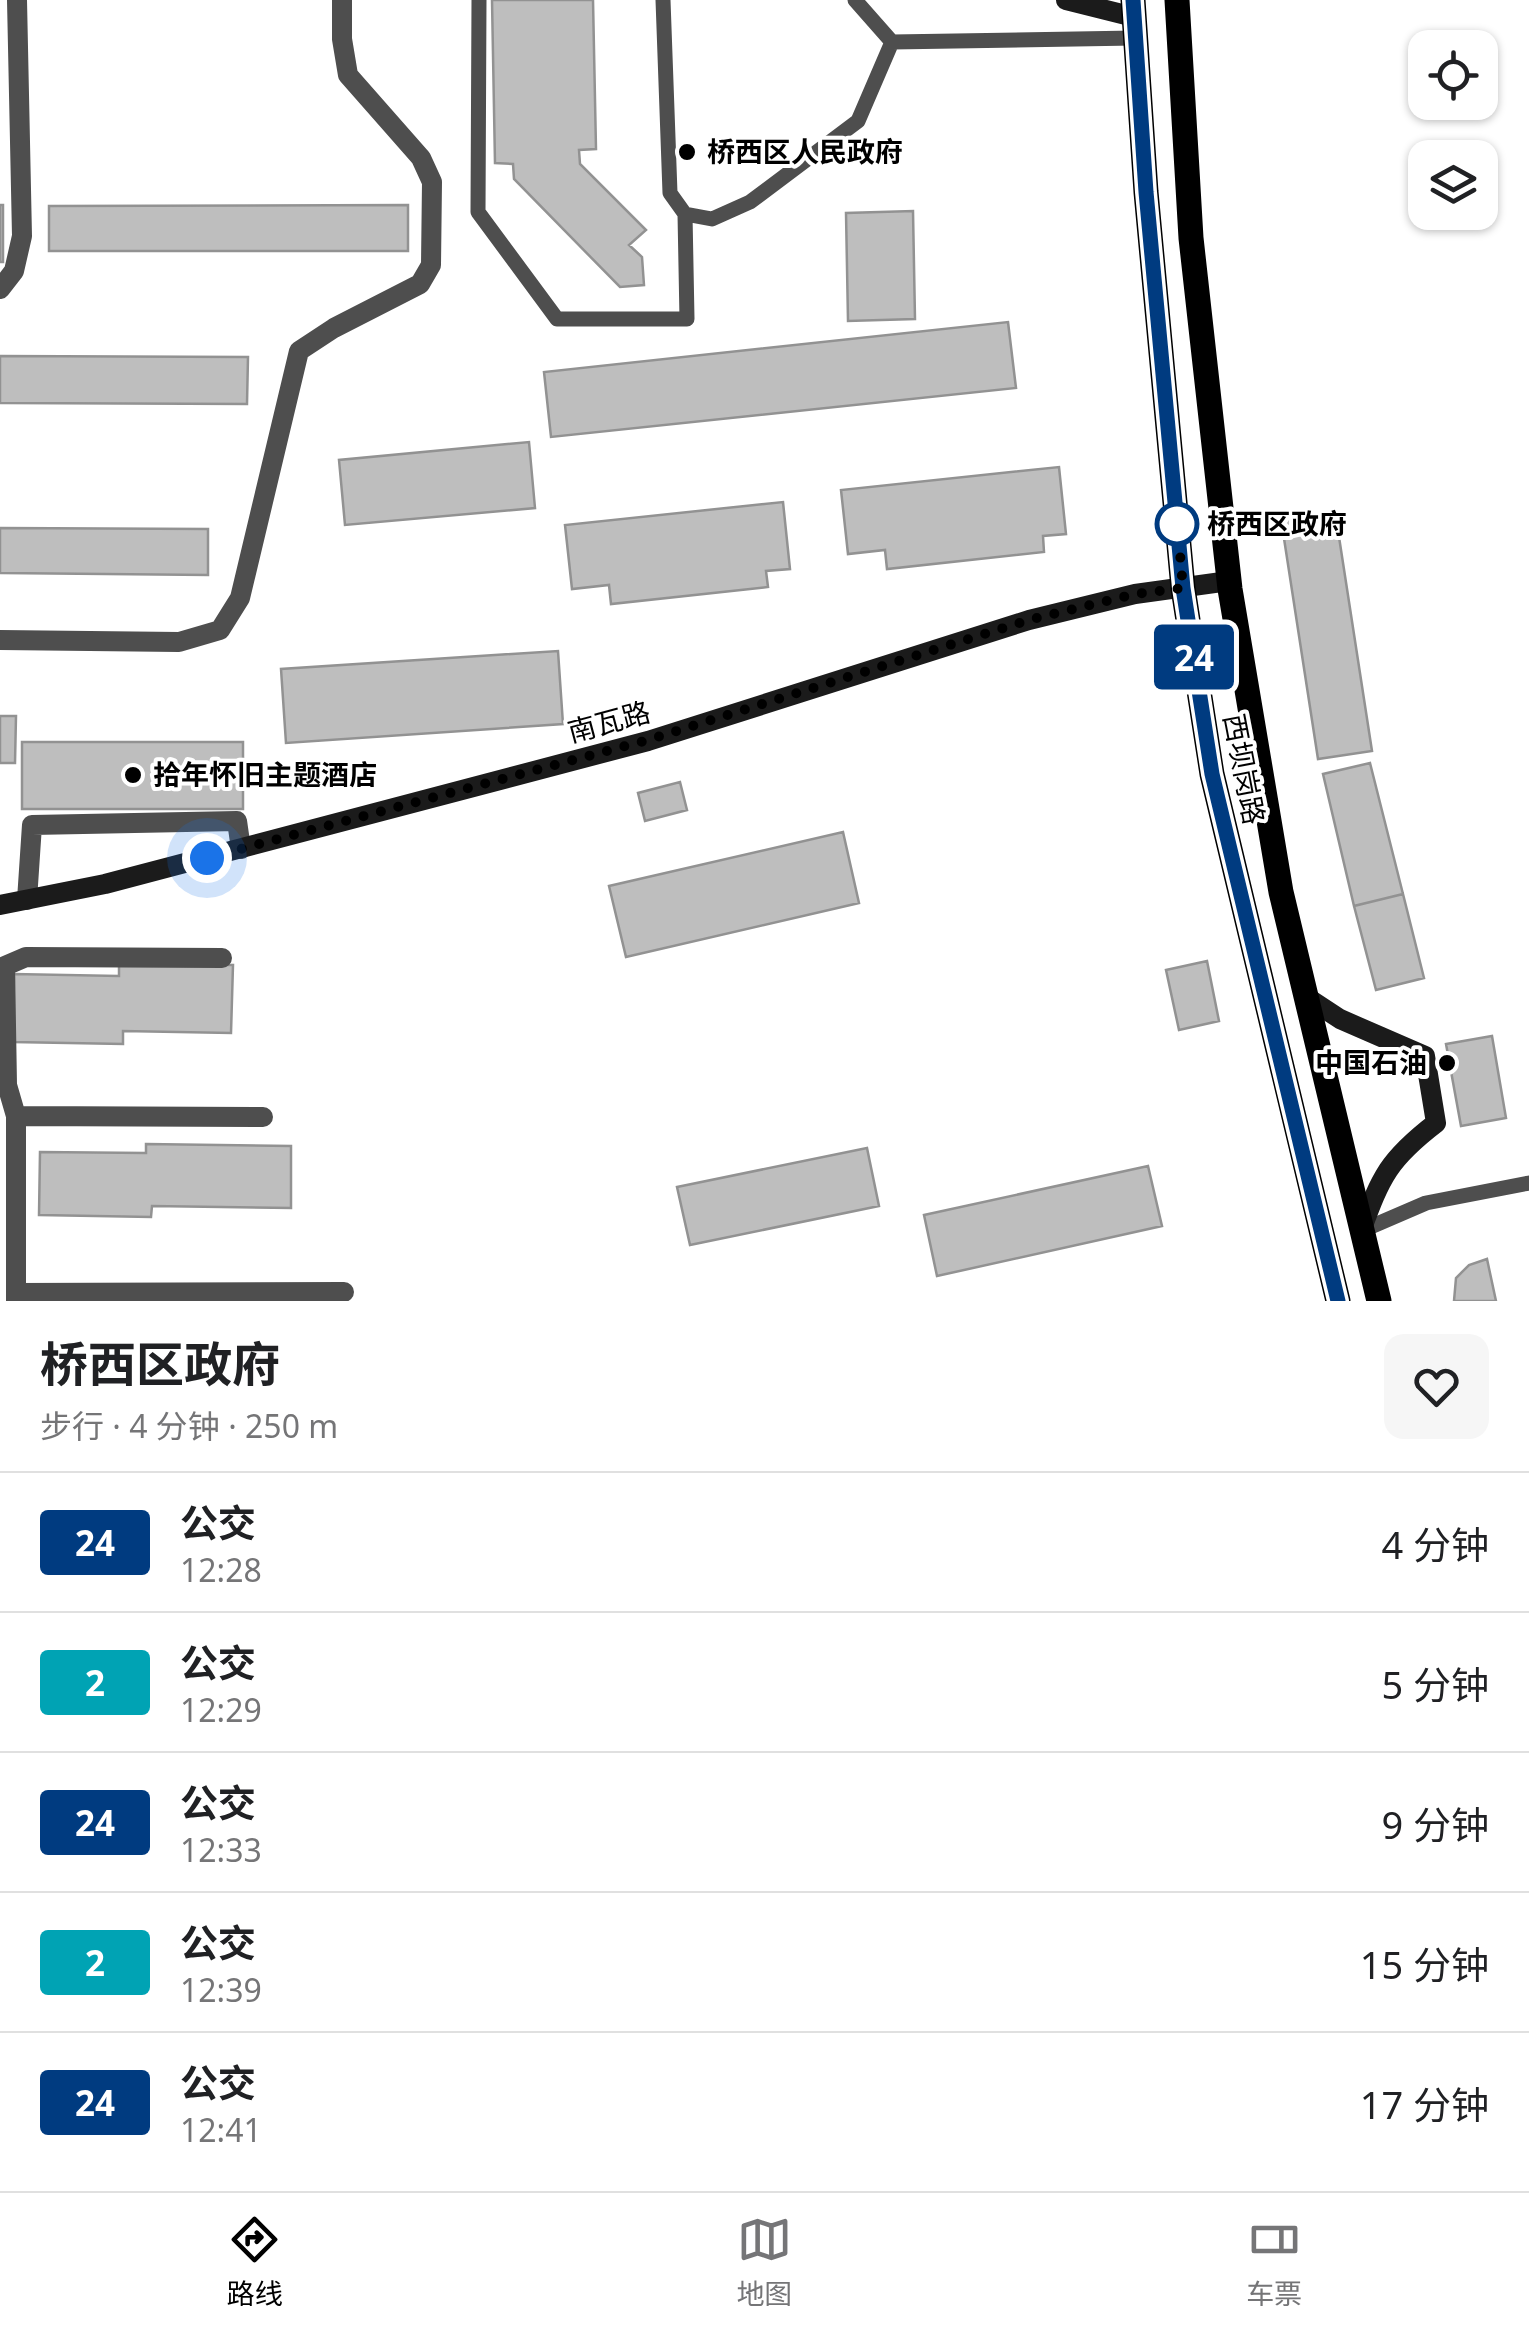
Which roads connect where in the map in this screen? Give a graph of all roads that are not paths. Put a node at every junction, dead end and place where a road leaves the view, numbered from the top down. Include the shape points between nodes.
1 (16, 0) edge
2 (342, 0) edge
3 (479, 0) edge
4 (662, 0) edge
5 (855, 0) edge
6 (1066, 0) edge
7 (1178, 0) edge
8 (1134, 18) edge
9 (892, 42) junction
10 (686, 214) junction
11 (0, 289) edge
12 (1229, 581) junction
13 (1183, 588) junction
14 (0, 640) edge
15 (242, 848) junction
16 (27, 900) junction
17 (0, 905) edge
18 (222, 958) dead end
19 (3, 993) edge
20 (1306, 996) junction
21 (16, 1116) junction
22 (264, 1117) dead end
23 (1529, 1183) edge
24 (8, 1222) edge
25 (1361, 1231) junction
26 (1322, 1238) junction
27 (344, 1292) dead end
28 (16, 1297) edge
29 (1338, 1301) edge
30 (1379, 1301) edge

1 - 11 street via 22,236 14,271
2 - 14 street via 348,75 421,158 432,182 430,265 420,284 299,351 240,598 220,630 179,642
3 - 10 lane via 478,212 558,319 686,319
4 - 10 lane via 670,193
5 - 9 lane
6 - 8 street
7 - 12 main road, 西坝岗路 via 1192,238
8 - 9 lane
8 - 13 main road, 西坝岗路
9 - 10 lane via 858,121 750,202 712,218
12 - 13 street, 南瓦路
12 - 20 main road, 西坝岗路 via 1281,892
13 - 15 street, 南瓦路 via 1029,620 648,740
13 - 26 main road, 西坝岗路 via 1212,774
15 - 16 street, 南瓦路
15 - 16 street via 237,820 32,825
16 - 17 street, 南瓦路
18 - 19 street via 26,957 5,966
19 - 21 street via 7,1085
20 - 25 main road, 西坝岗路
20 - 25 street via 1425,1056 1436,1123 1404,1147 1381,1177
21 - 22 street
21 - 24 street
23 - 25 lane via 1426,1203
24 - 28 street
25 - 26 main road
25 - 30 main road, 西坝岗路
26 - 29 main road, 西坝岗路
27 - 28 street

